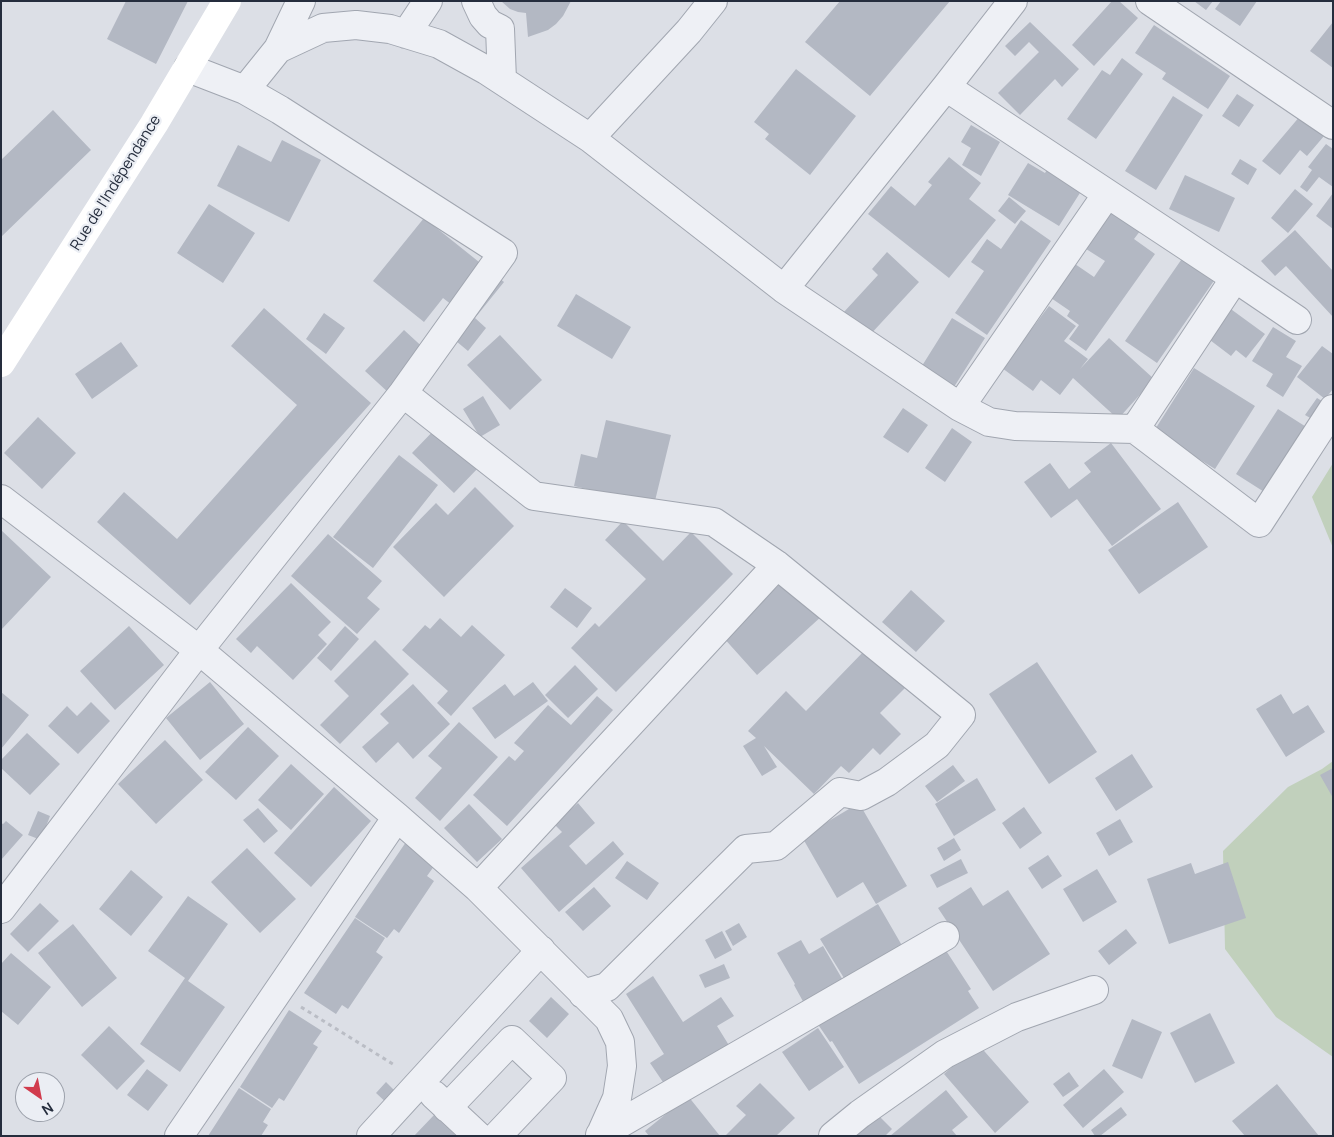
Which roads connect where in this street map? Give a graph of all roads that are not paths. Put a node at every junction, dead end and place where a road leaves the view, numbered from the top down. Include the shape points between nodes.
1 (227, 1) edge
2 (302, 1) edge
3 (428, 1) edge
4 (476, 1) edge
5 (713, 1) edge
6 (1013, 1) edge
7 (1150, 1) edge
8 (406, 34) junction
9 (278, 49) junction
10 (188, 68) junction
11 (502, 80) junction
12 (946, 87) junction
13 (245, 90) junction
14 (1333, 125) edge
15 (590, 138) junction
16 (1106, 194) junction
17 (1235, 278) junction
18 (784, 289) junction
19 (1297, 320) dead end
20 (1, 363) edge
21 (402, 393) junction
22 (960, 408) junction
23 (1333, 409) edge
24 (1134, 429) junction
25 (1, 499) edge
26 (777, 565) junction
27 (199, 650) junction
28 (397, 818) junction
29 (478, 888) junction
30 (1, 909) edge
31 (945, 936) dead end
32 (541, 950) junction
33 (1094, 990) dead end
34 (583, 994) junction
35 (420, 1082) junction
36 (447, 1108) junction
37 (600, 1135) edge
38 (179, 1136) edge
39 (371, 1136) edge
40 (478, 1136) edge
41 (497, 1136) edge
42 (833, 1136) edge

1 - 10 main road, Rue de l'Indépendance
2 - 9 street
3 - 8 street
4 - 11 street via 483,16 500,29
5 - 15 street
6 - 12 street
7 - 14 street
8 - 9 street via 356,25 323,28
8 - 11 street via 439,44
9 - 13 street
10 - 13 street
10 - 20 main road, Rue de l'Indépendance
11 - 15 street
12 - 16 street
12 - 18 street
13 - 21 street via 503,253
15 - 18 street
16 - 17 street
16 - 22 street
17 - 19 street
17 - 24 street
18 - 22 street
21 - 26 street via 534,496 714,522
21 - 27 street
22 - 24 street via 989,422 1015,426
23 - 24 street via 1259,523
25 - 27 street
26 - 29 street
26 - 34 street via 961,715 937,745 886,782 861,796 840,792 776,846 746,849 607,986
27 - 28 street
27 - 30 street
28 - 29 street
28 - 38 street
29 - 32 street
31 - 37 street
32 - 34 street
32 - 35 street
33 - 42 street via 1017,1017 944,1054
34 - 37 street via 609,1019 620,1042 622,1066 617,1098
35 - 36 street
35 - 39 street
36 - 40 street
36 - 41 street via 512,1040 552,1078

